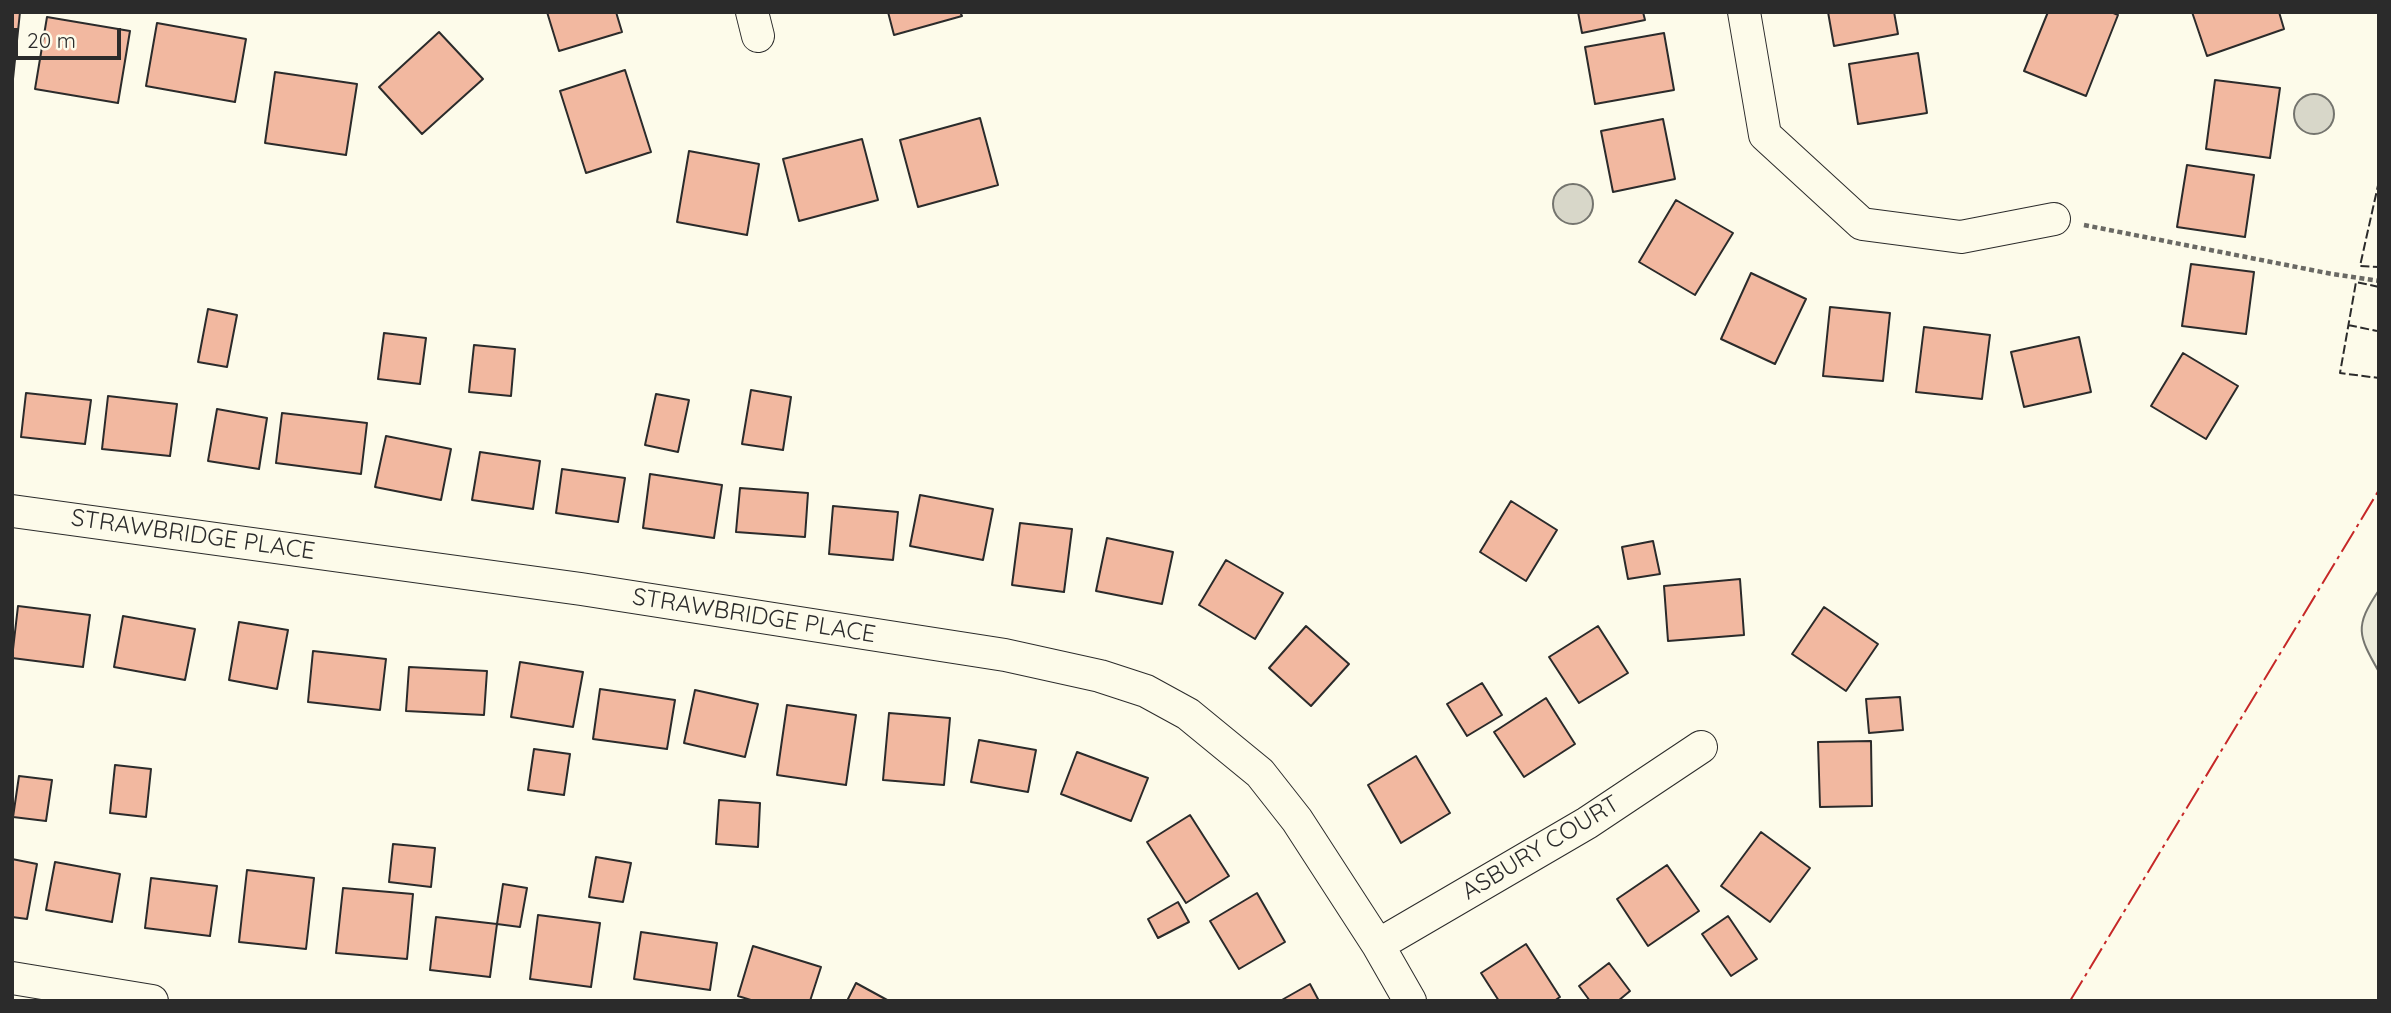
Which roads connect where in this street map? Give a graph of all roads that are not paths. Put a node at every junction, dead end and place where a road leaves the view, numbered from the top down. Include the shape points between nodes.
1 (1744, 12) edge
2 (2054, 219) road end
3 (12, 510) edge
4 (1701, 747) dead end
5 (1378, 945) junction
6 (12, 978) edge
7 (152, 1001) edge
8 (1409, 1001) edge

1 - 2 street via 1765,135 1862,224 1961,237
3 - 5 street, STRAWBRIDGE PLACE via 593,591 994,654 1100,676 1146,691 1188,714 1260,774 1290,809
4 - 5 street, ASBURY COURT via 1587,823
5 - 8 street, STRAWBRIDGE PLACE
6 - 7 street

